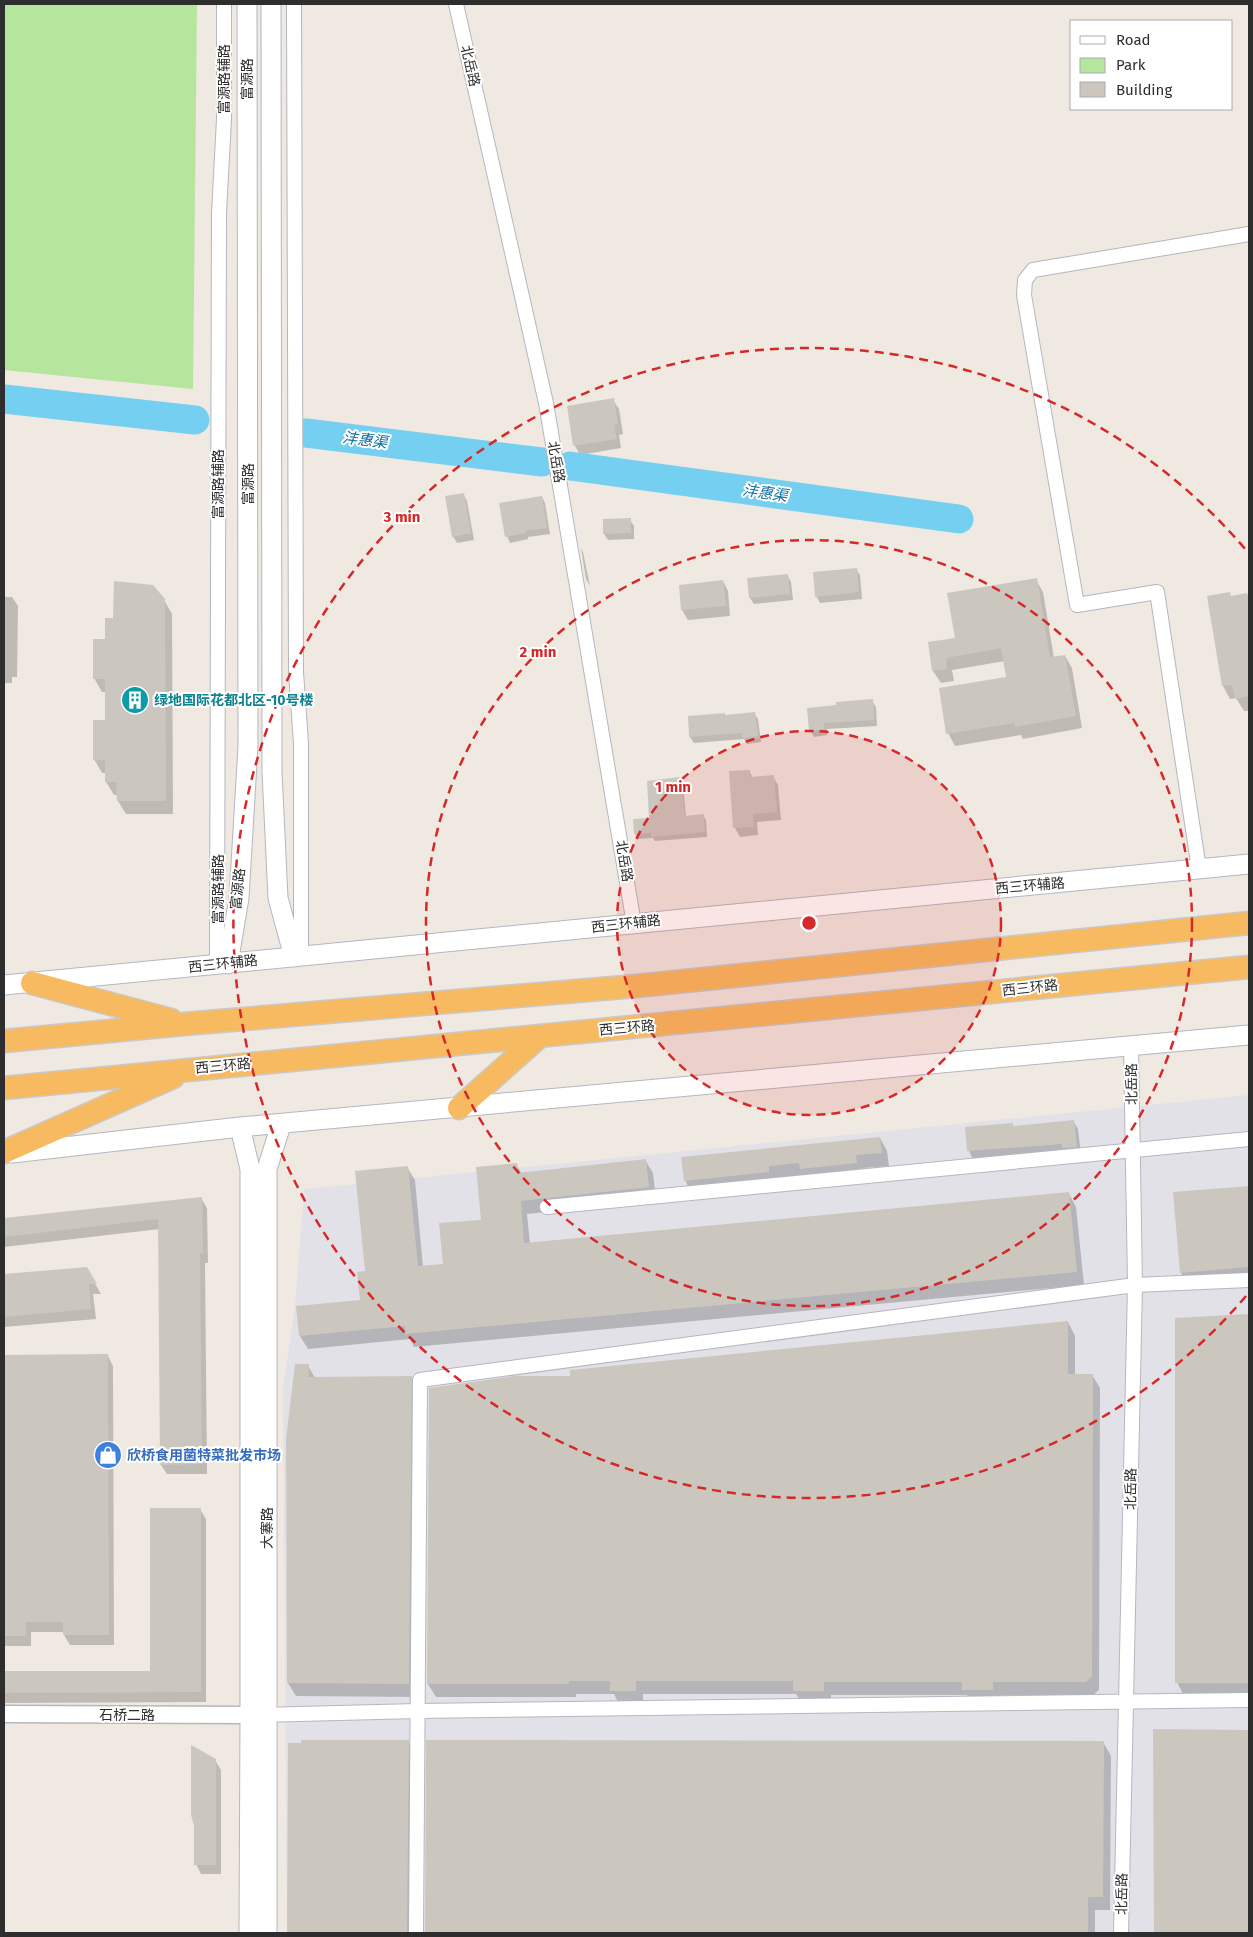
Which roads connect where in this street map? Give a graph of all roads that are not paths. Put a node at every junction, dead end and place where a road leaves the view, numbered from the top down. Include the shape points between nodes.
1 (224, 4) edge
2 (247, 4) edge
3 (271, 4) edge
4 (294, 4) edge
5 (456, 4) edge
6 (1249, 234) edge
7 (1249, 864) edge
8 (1199, 869) junction
9 (1249, 923) edge
10 (634, 924) junction
11 (297, 957) junction
12 (223, 964) junction
13 (1249, 967) edge
14 (32, 983) junction
15 (4, 985) edge
16 (184, 1024) junction
17 (1249, 1034) edge
18 (540, 1036) junction
19 (4, 1041) edge
20 (1131, 1044) junction
21 (190, 1069) junction
22 (4, 1088) edge
23 (459, 1108) junction
24 (281, 1125) junction
25 (240, 1127) junction
26 (1249, 1139) edge
27 (1133, 1150) junction
28 (4, 1153) edge
29 (547, 1207) dead end
30 (1249, 1280) edge
31 (1135, 1285) junction
32 (1126, 1700) junction
33 (1249, 1700) edge
34 (418, 1711) junction
35 (4, 1714) edge
36 (259, 1715) junction
37 (248, 1933) edge
38 (268, 1933) edge
39 (416, 1933) edge
40 (1121, 1933) edge

1 - 12 street, 富源路辅路 via 224,120 219,213
2 - 12 main road, 富源路 via 248,746 239,898
3 - 11 main road, 富源路 via 272,772 278,898
4 - 11 street via 296,672 301,744
5 - 10 street, 北岳路 via 546,403
6 - 8 street via 1033,270 1025,280 1024,295 1076,606 1157,592
7 - 8 main road, 西三环辅路
8 - 10 main road, 西三环辅路
9 - 16 highway via 636,986
10 - 11 main road, 西三环辅路
11 - 12 main road, 西三环辅路
12 - 14 main road, 西三环辅路
13 - 18 highway, 西三环路
14 - 15 main road, 西三环辅路
14 - 16 highway
16 - 19 highway
17 - 20 main road
18 - 21 highway, 西三环路
18 - 23 highway
20 - 23 main road
20 - 27 street, 北岳路
21 - 22 highway, 西三环路
21 - 28 highway
23 - 24 main road
24 - 25 main road
24 - 36 main road, 大寨路 via 267,1169
25 - 28 main road
25 - 36 main road, 大寨路 via 250,1169
26 - 27 street
27 - 29 street
27 - 31 street, 北岳路
30 - 31 street
31 - 32 street, 北岳路
31 - 34 street via 420,1380
32 - 33 street
32 - 34 street
32 - 40 street, 北岳路
34 - 36 street
34 - 39 street
35 - 36 street, 石桥二路
36 - 37 main road, 大寨路
36 - 38 main road, 大寨路

